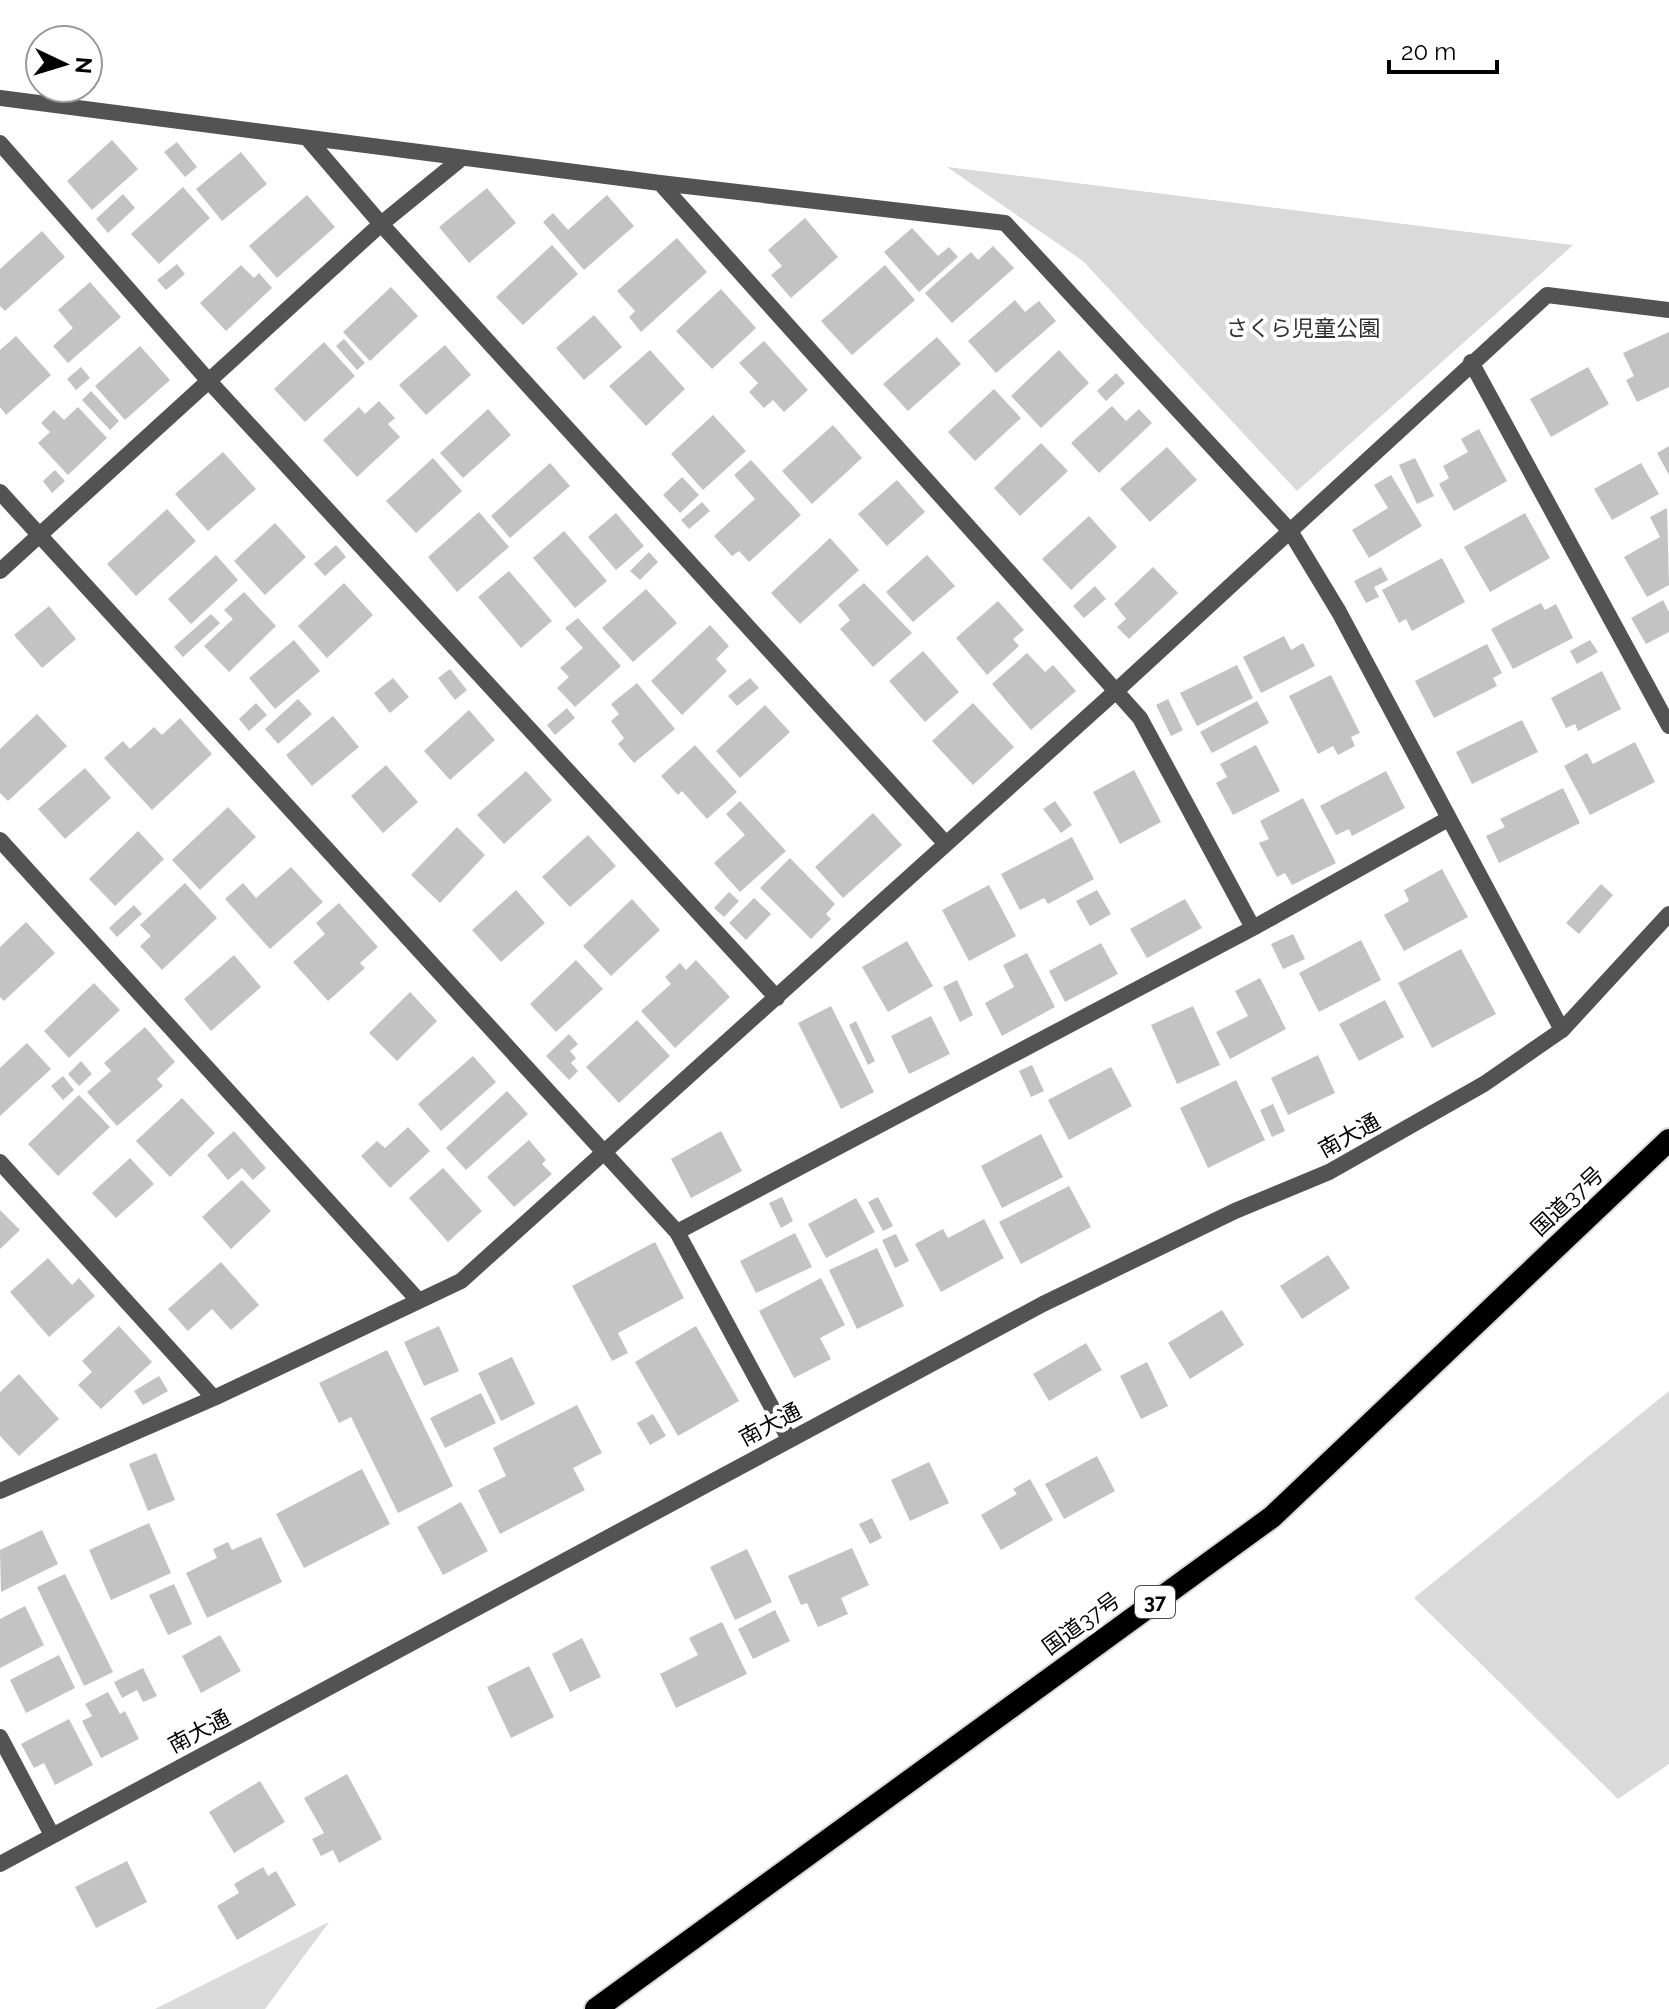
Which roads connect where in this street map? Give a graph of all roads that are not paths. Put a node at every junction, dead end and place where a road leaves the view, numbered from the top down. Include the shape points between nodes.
1 (0, 98) edge
2 (308, 139) junction
3 (0, 143) edge
4 (462, 158) junction
5 (660, 183) junction
6 (381, 224) junction
7 (1669, 310) edge
8 (1471, 362) junction
9 (207, 379) junction
10 (0, 492) edge
11 (1290, 531) junction
12 (39, 535) junction
13 (0, 571) edge
14 (1116, 691) junction
15 (1669, 726) edge
16 (1448, 819) junction
17 (0, 840) edge
18 (946, 844) junction
19 (1669, 914) edge
20 (1253, 928) junction
21 (777, 998) junction
22 (1562, 1030) junction
23 (1669, 1140) edge
24 (602, 1154) junction
25 (0, 1162) edge
26 (677, 1232) junction
27 (418, 1300) junction
28 (214, 1398) junction
29 (789, 1439) junction
30 (0, 1491) edge
31 (0, 1737) edge
32 (52, 1835) junction
33 (0, 1864) edge
34 (597, 2009) edge

1 - 2 street
2 - 4 street
2 - 6 street
3 - 9 street
4 - 5 street
4 - 6 street
5 - 11 street via 1005,223
5 - 14 street
6 - 9 street
6 - 18 street
7 - 8 street via 1547,295
8 - 11 street
8 - 15 street
9 - 12 street
9 - 21 street
10 - 12 street
11 - 14 street
11 - 16 street via 1339,612
12 - 13 street
12 - 24 street
14 - 18 street
14 - 20 street via 1140,718
16 - 20 street
16 - 22 street
17 - 27 street
18 - 21 street
19 - 22 street, 南大通
20 - 26 street
21 - 24 street
22 - 29 street, 南大通 via 1484,1084 1329,1172 1043,1304
23 - 34 highway, 国道37号 / 37 via 1272,1517
24 - 26 street
24 - 27 street via 461,1281
25 - 28 street
26 - 29 street
27 - 28 street
28 - 30 street
29 - 32 street, 南大通
31 - 32 street
32 - 33 street, 南大通

